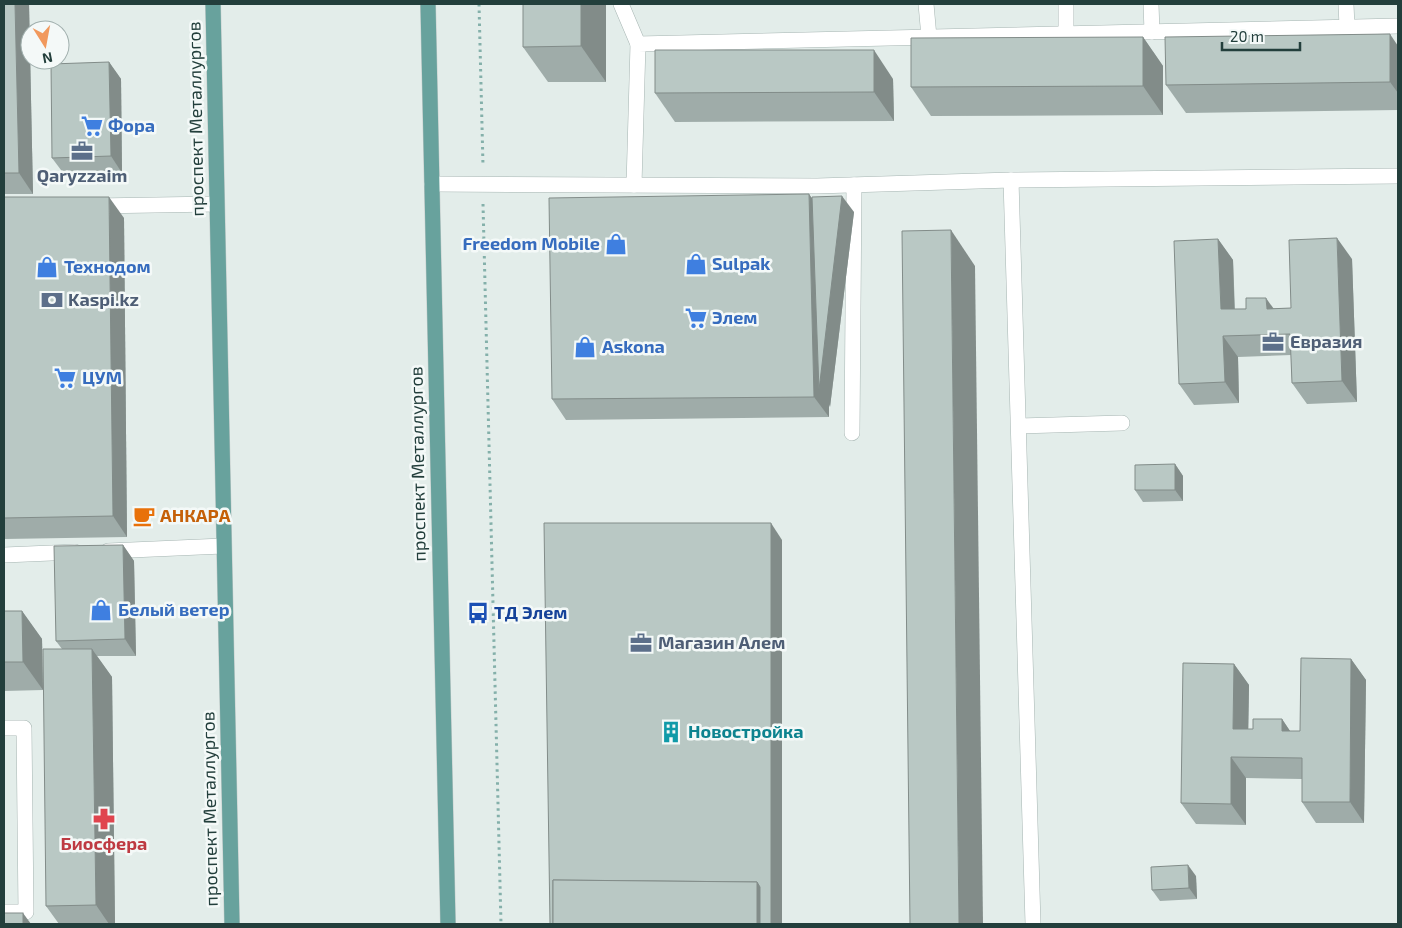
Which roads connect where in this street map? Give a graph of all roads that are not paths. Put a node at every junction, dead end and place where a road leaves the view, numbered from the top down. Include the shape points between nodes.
1 (212, 4) edge
2 (428, 4) edge
3 (622, 4) edge
4 (926, 4) edge
5 (1066, 4) edge
6 (1151, 4) edge
7 (1346, 4) edge
8 (1398, 26) edge
9 (1347, 27) junction
10 (1152, 32) junction
11 (1066, 34) junction
12 (929, 37) junction
13 (638, 44) junction
14 (1398, 176) edge
15 (1011, 180) junction
16 (432, 184) junction
17 (854, 184) junction
18 (634, 185) junction
19 (216, 204) junction
20 (81, 206) edge
21 (1122, 423) dead end
22 (1019, 426) junction
23 (852, 433) dead end
24 (223, 546) junction
25 (4, 555) edge
26 (4, 728) edge
27 (4, 912) edge
28 (232, 924) edge
29 (448, 924) edge
30 (1033, 924) edge

1 - 19 main road, проспект Металлургов
2 - 16 main road, проспект Металлургов
3 - 13 street
4 - 12 street
5 - 11 street
6 - 10 street
7 - 9 street
8 - 9 street
9 - 10 street
10 - 11 street
11 - 12 street
12 - 13 street
13 - 18 street
14 - 15 street
15 - 17 street
15 - 22 street
16 - 18 street
16 - 29 main road, проспект Металлургов
17 - 18 street
17 - 23 street
19 - 20 street
19 - 24 main road, проспект Металлургов
21 - 22 street
22 - 30 street
24 - 25 street
24 - 28 main road, проспект Металлургов
26 - 27 street via 24,728 26,912

